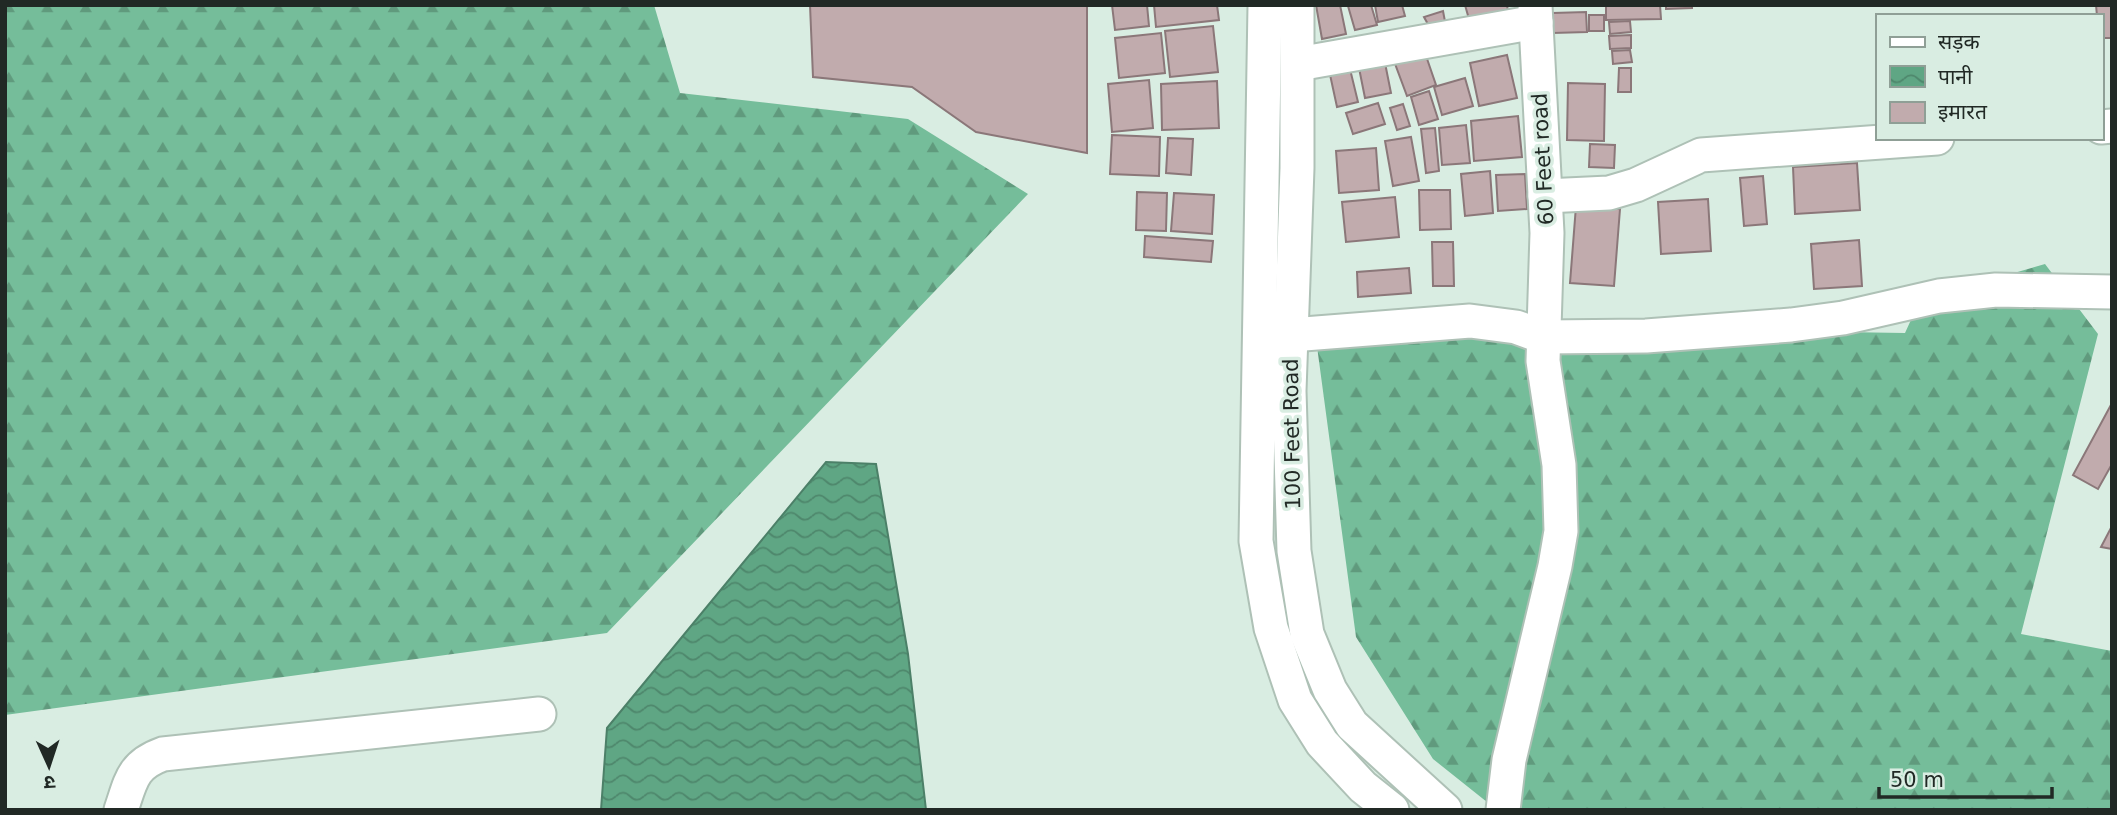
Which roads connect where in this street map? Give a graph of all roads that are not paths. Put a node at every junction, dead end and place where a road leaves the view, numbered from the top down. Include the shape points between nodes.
1 (1265, 5) edge
2 (1297, 5) edge
3 (1535, 14) edge
4 (1298, 64) junction
5 (1909, 140) edge
6 (1545, 196) junction
7 (2112, 292) edge
8 (1544, 326) junction
9 (1291, 335) junction
10 (539, 714) dead end
11 (121, 810) edge
12 (1392, 810) edge
13 (1446, 810) edge
14 (1503, 810) edge

1 - 12 street, 100 Feet Road via 1256,541 1270,628 1295,700 1322,743
2 - 4 street, 100 Feet Road
3 - 4 street
3 - 6 street, 60 Feet road
4 - 9 street, 100 Feet Road
5 - 6 street via 1700,155 1609,193
6 - 8 street, 60 Feet road
7 - 8 street via 1996,290 1939,296 1791,325 1646,336
8 - 9 street via 1470,321
8 - 14 street, 60 Feet road via 1561,531 1509,760
9 - 13 street, 100 Feet Road via 1294,551 1307,634 1330,690 1352,725
10 - 11 street via 163,754 150,758 133,774

